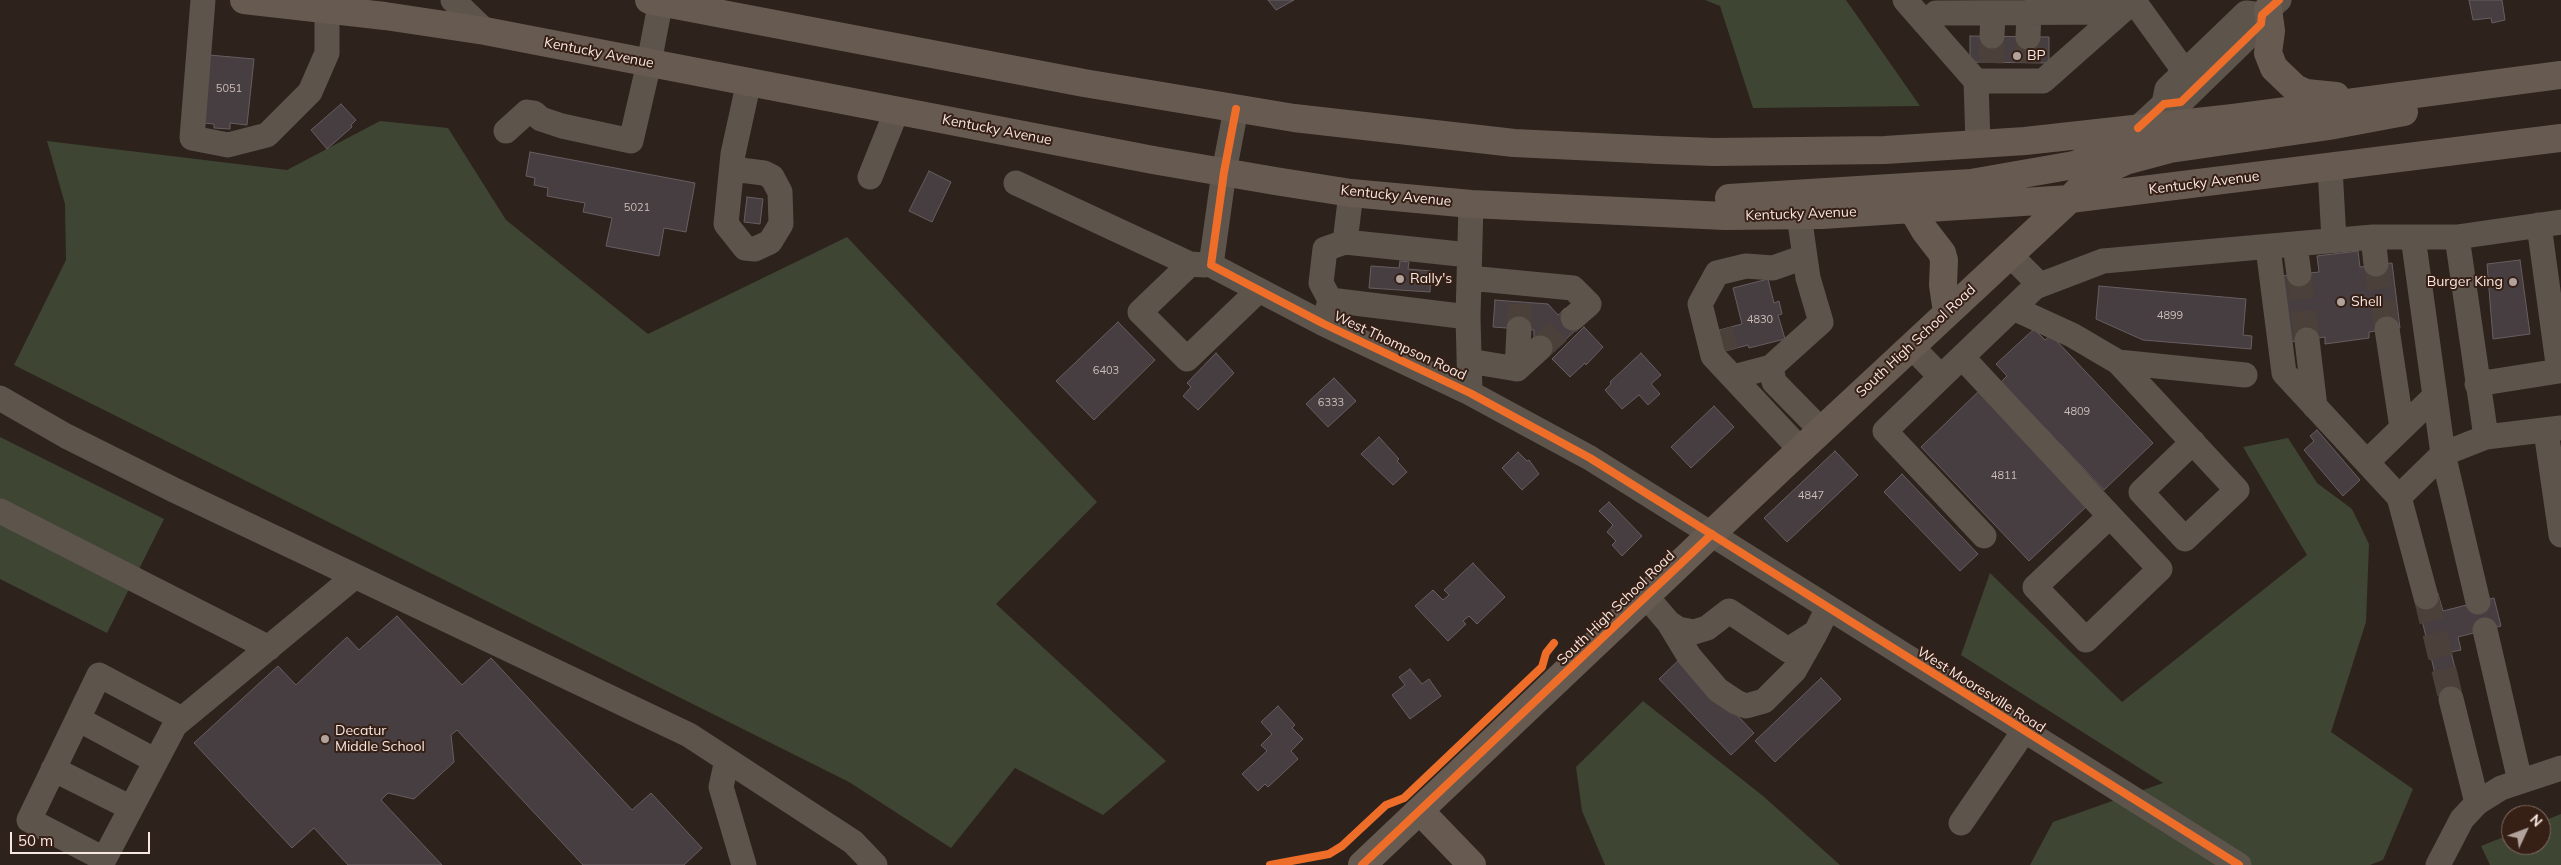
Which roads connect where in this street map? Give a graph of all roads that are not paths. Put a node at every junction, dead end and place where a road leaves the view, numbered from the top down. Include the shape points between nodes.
1 (204, 0) edge
2 (244, 0) edge
3 (453, 0) edge
4 (1905, 0) edge
5 (657, 1) edge
6 (2129, 4) edge
7 (2270, 8) edge
8 (327, 9) junction
9 (1932, 12) edge
10 (2029, 12) junction
11 (485, 31) junction
12 (2028, 37) tunnel mouth
13 (649, 63) junction
14 (2185, 72) junction
15 (1986, 75) junction
16 (2561, 75) edge
17 (749, 81) junction
18 (2436, 92) junction
19 (2364, 100) junction
20 (2164, 104) junction
21 (1236, 109) junction
22 (898, 110) junction
23 (2138, 128) junction
24 (506, 131) dead end
25 (2561, 138) edge
26 (1978, 144) junction
27 (2117, 150) junction
28 (2330, 168) junction
29 (732, 169) dead end
30 (1224, 172) junction
31 (870, 177) dead end
32 (1016, 183) dead end
33 (2078, 190) junction
34 (1351, 193) junction
35 (1471, 204) junction
36 (1912, 210) junction
37 (1667, 215) junction
38 (1799, 215) junction
39 (2550, 224) edge
40 (2373, 237) junction
41 (2414, 237) junction
42 (2457, 237) junction
43 (2334, 240) junction
44 (1345, 242) junction
45 (2295, 245) junction
46 (2268, 248) junction
47 (2009, 254) junction
48 (1804, 256) junction
49 (2376, 264) tunnel mouth
50 (1201, 265) junction
51 (1469, 267) junction
52 (2299, 274) tunnel mouth
53 (2040, 285) junction
54 (1709, 286) junction
55 (1259, 290) junction
56 (1330, 300) junction
57 (2013, 308) junction
58 (1947, 312) junction
59 (1468, 317) junction
60 (1573, 318) tunnel mouth
61 (1324, 324) junction
62 (1519, 329) tunnel mouth
63 (2387, 329) tunnel mouth
64 (2307, 340) tunnel mouth
65 (1910, 346) junction
66 (1540, 348) tunnel mouth
67 (1962, 357) junction
68 (1469, 361) junction
69 (2118, 362) junction
70 (1770, 367) junction
71 (1517, 369) junction
72 (2245, 375) dead end
73 (1733, 376) junction
74 (1941, 377) junction
75 (2477, 384) junction
76 (1470, 393) junction
77 (2435, 396) junction
78 (0, 398) edge
79 (2316, 407) junction
80 (2402, 428) junction
81 (2554, 429) edge
82 (1821, 430) junction
83 (2486, 437) junction
84 (2193, 442) dead end
85 (1800, 449) junction
86 (2443, 454) junction
87 (2367, 462) junction
88 (2399, 497) junction
89 (0, 511) edge
90 (2110, 516) junction
91 (1712, 534) junction
92 (2561, 535) edge
93 (1984, 536) dead end
94 (354, 577) junction
95 (1646, 596) junction
96 (2426, 597) tunnel mouth
97 (2478, 602) dead end
98 (1828, 608) junction
99 (1669, 623) junction
100 (2484, 630) dead end
101 (1816, 632) junction
102 (269, 648) junction
103 (2451, 699) tunnel mouth
104 (182, 719) junction
105 (78, 720) junction
106 (2024, 731) junction
107 (726, 760) junction
108 (156, 761) junction
109 (2561, 768) edge
110 (53, 769) junction
111 (2520, 781) junction
112 (2478, 803) junction
113 (131, 808) junction
114 (1420, 811) junction
115 (1961, 823) dead end
116 (103, 862) edge
117 (744, 865) edge
118 (876, 865) edge
119 (1362, 865) edge
120 (1472, 865) edge
121 (2238, 865) edge
122 (2438, 865) edge

1 - 8 street via 192,138 228,145 267,135 310,92 327,54
2 - 8 main road, Kentucky Avenue
3 - 11 street
4 - 9 street
5 - 13 street
5 - 21 main road
6 - 10 street
6 - 14 street
6 - 15 street via 2043,81 2026,72
7 - 14 street, South High School Road via 2246,13
7 - 19 main road via 2268,54 2280,76 2306,93
7 - 20 street, South High School Road via 2261,24 2181,102
8 - 11 main road, Kentucky Avenue
9 - 10 street via 1993,24
9 - 15 street
10 - 12 street
11 - 13 main road, Kentucky Avenue
13 - 17 main road, Kentucky Avenue
13 - 24 street via 630,140 562,126 526,112
14 - 20 street, South High School Road via 2167,89
15 - 26 street
16 - 18 main road
17 - 22 main road, Kentucky Avenue
17 - 29 street
18 - 19 main road
18 - 33 main road via 2417,109 2329,126 2170,149 2125,162
19 - 23 main road
20 - 23 street, South High School Road
21 - 26 main road via 1460,137 1600,148 1800,152
21 - 30 street
22 - 30 main road, Kentucky Avenue
22 - 31 street
23 - 26 main road
23 - 27 main road, South High School Road
25 - 28 main road, Kentucky Avenue
27 - 33 main road, South High School Road
27 - 37 main road via 2074,165 2013,177 1902,189 1698,199
28 - 33 main road, Kentucky Avenue
28 - 43 street
30 - 34 main road, Kentucky Avenue
30 - 50 street
32 - 50 street, West Thompson Road
33 - 36 main road, Kentucky Avenue
33 - 47 main road, South High School Road
34 - 35 main road, Kentucky Avenue
34 - 44 street
35 - 37 main road, Kentucky Avenue
35 - 51 street
36 - 38 main road, Kentucky Avenue
36 - 58 main road via 1942,253 1942,285
37 - 38 main road, Kentucky Avenue
38 - 48 street
39 - 42 street
39 - 75 street via 2559,371
40 - 41 street
40 - 43 street
40 - 49 street
41 - 42 street
41 - 77 street
42 - 75 street
43 - 45 street
44 - 51 street
44 - 56 street via 1325,249 1321,284
45 - 46 street
45 - 52 street
46 - 53 street via 2103,262
46 - 79 street via 2284,373
47 - 53 street
47 - 58 main road, South High School Road
48 - 54 street via 1773,268 1746,266 1717,273
48 - 70 street via 1822,322
50 - 55 street, West Thompson Road
50 - 55 street via 1140,312 1187,359
51 - 59 street
51 - 60 street via 1521,292 1572,288 1589,304
53 - 57 street
54 - 73 street
54 - 73 street via 1700,304 1713,356
55 - 61 street, West Thompson Road
56 - 59 street
56 - 61 street
57 - 67 street
57 - 69 street via 2072,335
58 - 65 main road, South High School Road
59 - 68 street
61 - 76 street, West Thompson Road
62 - 71 street
63 - 80 street
64 - 79 street
65 - 74 street
65 - 82 main road, South High School Road
66 - 71 street
67 - 74 street
67 - 90 street
68 - 71 street
68 - 76 street
69 - 72 street
69 - 84 street
70 - 73 street
70 - 82 street via 1774,382
73 - 85 street
74 - 93 street via 1885,431
75 - 83 street
76 - 91 street, West Thompson Road via 1582,454
77 - 80 street
77 - 86 street
78 - 94 street via 66,436
79 - 87 street
80 - 87 street
81 - 83 street
81 - 92 street
82 - 85 main road, South High School Road
83 - 86 street
85 - 91 main road, South High School Road
86 - 88 street
86 - 97 street
87 - 88 street
88 - 96 street
89 - 102 street
90 - 90 street via 2035,587 2086,640 2160,569
91 - 95 main road, South High School Road
91 - 98 street, West Mooresville Road
94 - 102 street
94 - 107 street via 689,735
95 - 99 street
95 - 114 main road, South High School Road
98 - 101 street
98 - 106 street, West Mooresville Road
99 - 101 street via 1678,629 1694,632 1707,628 1729,610 1788,650
99 - 101 street via 1688,656 1718,690 1746,706 1764,701 1794,671
100 - 111 street
102 - 104 street
103 - 112 street
104 - 105 street via 99,675
104 - 108 street via 175,725
105 - 108 street
105 - 110 street
106 - 115 street
106 - 121 street, West Mooresville Road
107 - 117 street via 721,787
107 - 118 street via 853,842
108 - 113 street
109 - 111 street
110 - 113 street
110 - 116 street via 29,820
111 - 112 street via 2500,788
112 - 122 street via 2462,819
113 - 116 street
114 - 119 main road, South High School Road
114 - 120 main road

